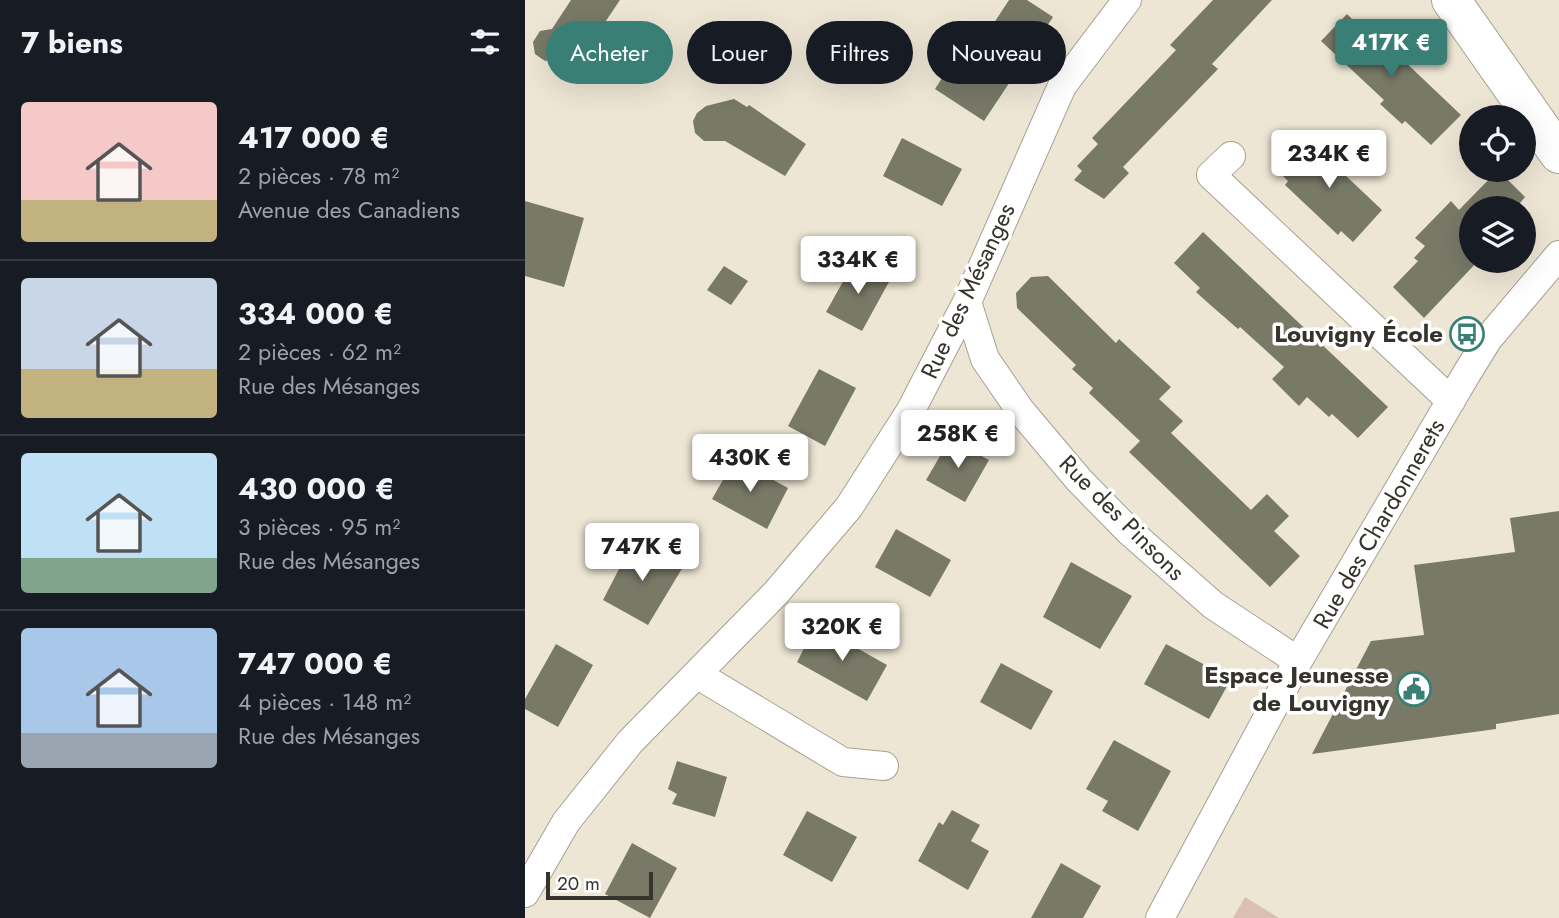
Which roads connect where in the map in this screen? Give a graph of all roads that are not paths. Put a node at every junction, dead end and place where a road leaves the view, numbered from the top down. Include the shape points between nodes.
1 (1127, 0) edge
2 (1451, 0) edge
3 (1559, 154) edge
4 (1231, 156) dead end
5 (1559, 255) edge
6 (967, 302) junction
7 (1451, 401) junction
8 (1298, 661) junction
9 (698, 675) junction
10 (884, 766) dead end
11 (525, 893) edge
12 (1160, 918) edge

1 - 6 street, Rue des Mésanges via 1062,86
2 - 3 street
4 - 7 street via 1211,175
5 - 7 street, Rue des Chardonnerets via 1488,339
6 - 8 street, Rue des Pinsons via 985,359 1020,410 1079,480 1213,605
6 - 9 street, Rue des Mésanges via 911,410 849,507
7 - 8 street, Rue des Chardonnerets
8 - 12 street, Rue des Chardonnerets
9 - 10 street via 843,762
9 - 11 street, Rue des Mésanges via 630,742 566,822

